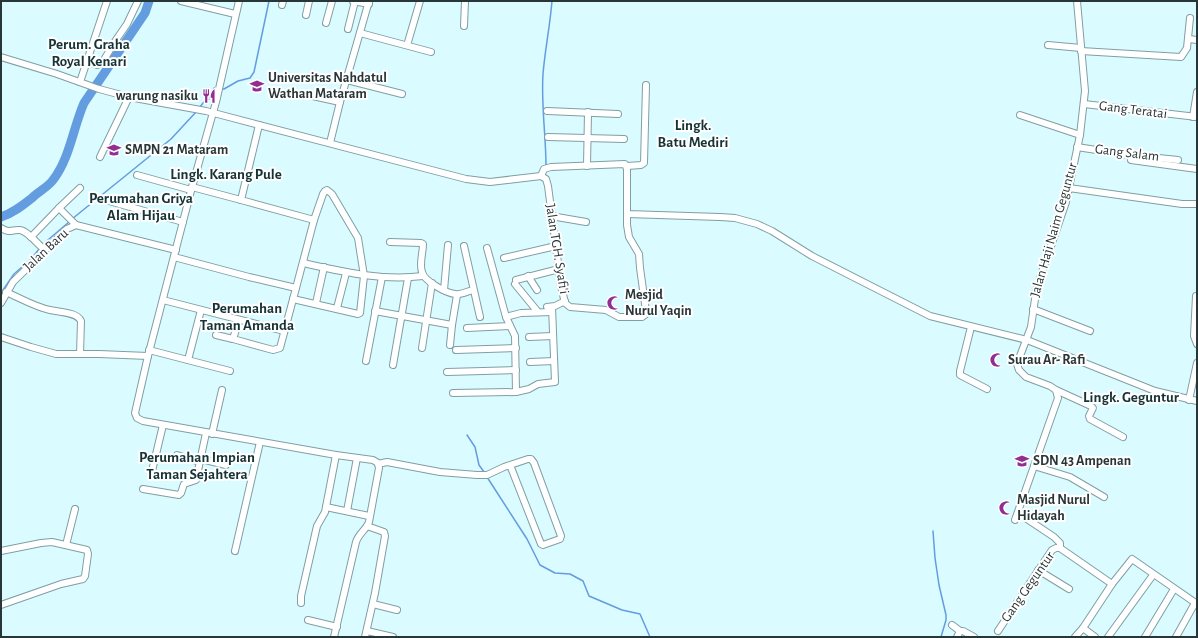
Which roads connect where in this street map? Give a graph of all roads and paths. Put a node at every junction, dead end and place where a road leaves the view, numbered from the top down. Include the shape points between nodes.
1 (107, 1) edge
2 (138, 1) edge
3 (181, 1) edge
4 (238, 1) edge
5 (309, 1) edge
6 (332, 1) edge
7 (354, 1) edge
8 (420, 1) edge
9 (465, 1) edge
10 (1077, 1) edge
11 (369, 3) edge
12 (235, 14) junction
13 (306, 15) dead end
14 (326, 23) dead end
15 (1197, 24) edge
16 (464, 26) dead end
17 (348, 29) dead end
18 (360, 33) junction
19 (1189, 39) junction
20 (1197, 40) edge
21 (408, 42) dead end
22 (1048, 45) dead end
23 (1079, 49) junction
24 (431, 52) dead end
25 (1, 57) edge
26 (86, 62) junction
27 (347, 80) junction
28 (82, 83) junction
29 (646, 85) dead end
30 (1197, 92) edge
31 (402, 94) dead end
32 (308, 95) dead end
33 (129, 97) junction
34 (340, 102) junction
35 (1084, 104) junction
36 (547, 112) dead end
37 (588, 112) junction
38 (212, 113) junction
39 (618, 114) dead end
40 (1020, 115) dead end
41 (1195, 117) edge
42 (259, 125) junction
43 (1077, 134) junction
44 (548, 137) dead end
45 (587, 138) junction
46 (624, 139) dead end
47 (330, 143) junction
48 (1077, 147) junction
49 (100, 157) dead end
50 (1131, 160) dead end
51 (1178, 160) dead end
52 (588, 166) junction
53 (627, 166) junction
54 (1197, 168) edge
55 (137, 175) dead end
56 (541, 176) junction
57 (80, 188) dead end
58 (1069, 188) junction
59 (192, 189) junction
60 (241, 200) junction
61 (109, 201) dead end
62 (1197, 204) edge
63 (59, 208) junction
64 (627, 214) junction
65 (552, 216) junction
66 (314, 220) junction
67 (183, 222) junction
68 (586, 222) dead end
69 (75, 225) junction
70 (1, 228) edge
71 (31, 237) junction
72 (390, 242) dead end
73 (448, 245) dead end
74 (464, 246) dead end
75 (556, 246) junction
76 (488, 248) dead end
77 (45, 250) junction
78 (175, 254) junction
79 (504, 258) dead end
80 (303, 263) junction
81 (324, 268) junction
82 (559, 269) junction
83 (346, 273) junction
84 (364, 276) junction
85 (423, 276) junction
86 (528, 276) junction
87 (382, 277) junction
88 (408, 278) junction
89 (432, 283) junction
90 (296, 288) junction
91 (444, 290) junction
92 (474, 290) junction
93 (537, 290) dead end
94 (6, 292) junction
95 (457, 294) junction
96 (1196, 296) edge
97 (293, 299) junction
98 (163, 300) junction
99 (565, 301) junction
100 (1, 303) edge
101 (316, 303) junction
102 (1196, 307) edge
103 (337, 308) junction
104 (550, 309) junction
105 (1033, 309) junction
106 (201, 310) junction
107 (375, 311) junction
108 (538, 312) junction
109 (402, 316) junction
110 (480, 317) dead end
111 (506, 317) junction
112 (239, 320) junction
113 (426, 320) junction
114 (452, 325) junction
115 (510, 326) junction
116 (971, 327) junction
117 (467, 328) dead end
118 (284, 331) junction
119 (1090, 331) dead end
120 (216, 336) dead end
121 (553, 336) junction
122 (1196, 336) edge
123 (1, 337) edge
124 (529, 337) dead end
125 (233, 339) junction
126 (1023, 339) junction
127 (1197, 344) edge
128 (450, 345) dead end
129 (422, 348) dead end
130 (516, 348) junction
131 (456, 350) dead end
132 (148, 353) junction
133 (80, 354) junction
134 (188, 360) junction
135 (366, 361) dead end
136 (554, 361) junction
137 (530, 362) dead end
138 (1197, 363) edge
139 (393, 365) dead end
140 (516, 370) junction
141 (230, 371) dead end
142 (447, 372) dead end
143 (987, 389) dead end
144 (222, 390) dead end
145 (1056, 390) junction
146 (516, 392) junction
147 (453, 393) dead end
148 (1189, 400) junction
149 (1197, 401) edge
150 (163, 425) junction
151 (209, 433) junction
152 (1123, 437) dead end
153 (260, 442) junction
154 (177, 455) dead end
155 (336, 455) junction
156 (357, 458) junction
157 (201, 460) junction
158 (378, 464) junction
159 (226, 465) dead end
160 (510, 465) junction
161 (1034, 466) junction
162 (152, 471) dead end
163 (143, 489) dead end
164 (1104, 496) dead end
165 (326, 507) junction
166 (75, 509) dead end
167 (347, 511) junction
168 (1018, 513) junction
169 (370, 517) junction
170 (1015, 520) dead end
171 (368, 526) junction
172 (66, 545) junction
173 (1060, 548) junction
174 (1, 551) edge
175 (235, 551) dead end
176 (1038, 570) junction
177 (1153, 575) junction
178 (1112, 584) junction
179 (1069, 589) dead end
180 (1174, 589) junction
181 (301, 602) dead end
182 (373, 604) junction
183 (1196, 604) edge
184 (1, 605) edge
185 (397, 610) dead end
186 (308, 620) dead end
187 (952, 625) dead end
188 (337, 627) junction
189 (1082, 628) junction
190 (998, 631) dead end
191 (960, 633) edge
192 (366, 634) edge
193 (334, 637) edge
194 (393, 637) edge
195 (974, 637) edge
196 (1075, 637) edge
197 (1095, 637) edge
198 (1108, 637) edge
199 (1145, 637) edge
200 (1176, 637) edge

1 - 26 street
2 - 26 street via 128,24 102,63 97,65
3 - 12 street
4 - 12 street
5 - 13 street
6 - 14 street
7 - 11 street
7 - 17 street
8 - 21 street
9 - 16 street
10 - 23 street, Jalan Haji Naim Geguntur
11 - 18 street
12 - 38 street
15 - 19 street via 1189,21
18 - 24 street
18 - 27 street
19 - 20 street
19 - 23 street via 1181,57
22 - 23 street
23 - 35 street, Jalan Haji Naim Geguntur via 1086,91
25 - 28 street
26 - 28 street
27 - 31 street
27 - 34 street
28 - 33 street
29 - 53 street via 644,162 641,166
30 - 41 street
32 - 34 street
33 - 38 street
33 - 49 street
34 - 47 street
35 - 41 street, Gang Teratai
35 - 43 street, Jalan Haji Naim Geguntur
36 - 37 street
37 - 39 street
37 - 45 street
38 - 42 street
38 - 59 street
40 - 43 street
42 - 47 street
42 - 60 street
43 - 48 street, Jalan Haji Naim Geguntur
44 - 45 street
45 - 46 street
45 - 52 street
47 - 56 street via 478,181
48 - 51 street, Gang Salam
48 - 58 street, Jalan Haji Naim Geguntur
50 - 54 street
52 - 53 street
52 - 56 street via 546,168
53 - 64 street
55 - 59 street
56 - 65 street, Jalan TGH. Syafi'i via 547,182
57 - 63 street
58 - 62 street
58 - 105 street, Jalan Haji Naim Geguntur via 1040,278
59 - 60 street
59 - 67 street
60 - 66 street
61 - 67 street
63 - 69 street
63 - 71 street
64 - 99 street, Jalan TGH. Syafi'i via 629,236 639,254 646,314 642,317 621,317 603,309 570,307
64 - 116 street via 733,218 757,224 813,257 930,316
65 - 68 street
65 - 75 street, Jalan TGH. Syafi'i
66 - 80 street
66 - 84 street via 323,194 327,190 357,234
67 - 78 street
69 - 77 street, Jalan Baru via 67,229
69 - 78 street, Jalan Baru
70 - 71 street via 8,231 21,230
71 - 77 street
72 - 85 street via 423,244
73 - 91 street
74 - 92 street
75 - 79 street
75 - 82 street, Jalan TGH. Syafi'i
76 - 111 street
77 - 94 street, Jalan Baru
78 - 90 street, Jalan Baru via 249,277
78 - 98 street
80 - 81 street
80 - 90 street
81 - 83 street
81 - 101 street
82 - 86 street
82 - 99 street, Jalan TGH. Syafi'i
83 - 84 street
83 - 103 street
84 - 87 street
84 - 103 street via 359,314
85 - 88 street
85 - 89 street
86 - 93 street
86 - 108 street via 515,282
87 - 88 street
87 - 107 street
88 - 109 street
89 - 91 street
89 - 113 street
90 - 97 street
91 - 95 street
92 - 95 street
92 - 110 street
94 - 100 street, Jalan Baru
94 - 133 street via 80,319
95 - 114 street
96 - 102 street
97 - 101 street
97 - 118 street
98 - 106 street
98 - 132 street
99 - 104 street
101 - 103 street
102 - 122 street
104 - 108 street
104 - 121 street
105 - 119 street
105 - 126 street, Jalan Haji Naim Geguntur via 1033,319
106 - 112 street
106 - 134 street
107 - 109 street
107 - 135 street
108 - 111 street
109 - 113 street
109 - 139 street
111 - 115 street
112 - 118 street
112 - 125 street
113 - 114 street
113 - 129 street
114 - 128 street
115 - 117 street
115 - 130 street via 515,336
116 - 126 street
116 - 143 street via 960,375
118 - 125 street via 281,347 275,350
120 - 125 street
121 - 124 street
121 - 136 street
122 - 127 street
123 - 133 street via 56,354
126 - 145 street, Jalan Haji Naim Geguntur via 1017,361 1019,370
126 - 148 street via 1165,394
130 - 131 street
130 - 140 street
132 - 133 street
132 - 134 street
132 - 150 street via 135,414 141,421
134 - 141 street
136 - 137 street
136 - 146 street via 555,382 538,384
138 - 148 street
140 - 142 street
140 - 146 street
144 - 151 street
145 - 152 street, Jalan Haji Naim Geguntur via 1091,406 1093,408 1090,419
145 - 161 street via 1058,398
146 - 147 street
148 - 149 street
150 - 151 street
150 - 162 street
151 - 153 street
151 - 157 street
153 - 155 street
153 - 175 street
154 - 157 street
155 - 156 street
155 - 165 street
156 - 158 street via 374,460
156 - 167 street
157 - 159 street
157 - 163 street via 197,479 184,484 179,495
158 - 160 street via 387,462 440,472 477,475 487,475
158 - 169 street
160 - 160 street via 532,460 560,539 541,544
161 - 164 street via 1070,477
161 - 168 street
165 - 167 street
165 - 181 street via 317,526
166 - 172 street
167 - 169 street
168 - 170 street
168 - 173 street via 1054,536 1060,543
169 - 171 street
171 - 182 street via 384,532 385,536
171 - 188 street via 360,533 356,542
172 - 174 street via 41,543
172 - 184 street via 88,551 84,579 61,584
173 - 176 street, Gang Geguntur via 1053,549
173 - 178 street
176 - 179 street
176 - 190 street, Gang Geguntur
177 - 178 street via 1131,560
177 - 180 street
177 - 198 street
178 - 189 street
180 - 183 street
180 - 199 street
182 - 185 street
182 - 192 street
183 - 200 street
186 - 188 street
187 - 191 street
188 - 193 street
189 - 196 street
189 - 197 street
191 - 195 street
192 - 194 street

